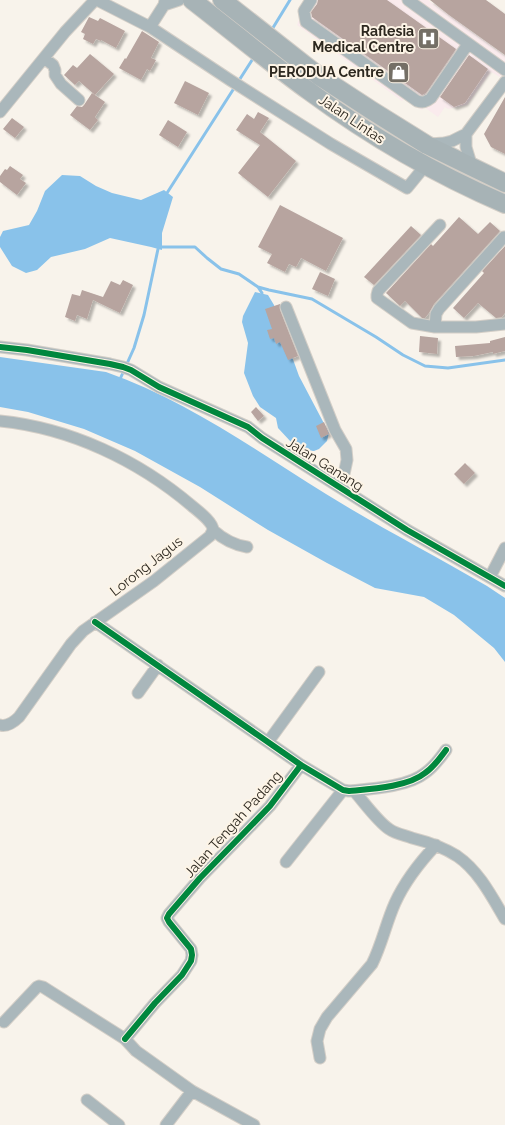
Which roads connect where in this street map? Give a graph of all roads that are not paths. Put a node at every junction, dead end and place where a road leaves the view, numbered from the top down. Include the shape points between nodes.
1 (96, 0) edge
2 (186, 0) edge
3 (222, 0) edge
4 (312, 0) edge
5 (408, 0) edge
6 (164, 3) edge
7 (150, 28) junction
8 (468, 44) junction
9 (44, 58) junction
10 (505, 70) edge
11 (505, 82) edge
12 (79, 100) dead end
13 (0, 112) edge
14 (466, 134) junction
15 (427, 144) junction
16 (425, 166) junction
17 (472, 167) junction
18 (505, 182) edge
19 (505, 204) edge
20 (440, 225) dead end
21 (504, 236) edge
22 (286, 307) dead end
23 (505, 324) edge
24 (435, 327) junction
25 (0, 347) edge
26 (0, 421) edge
27 (341, 488) junction
28 (213, 530) junction
29 (247, 548) dead end
30 (505, 548) edge
31 (490, 577) junction
32 (505, 586) edge
33 (96, 622) junction
34 (158, 665) junction
35 (319, 672) dead end
36 (138, 693) dead end
37 (0, 725) edge
38 (268, 742) junction
39 (446, 750) dead end
40 (302, 765) junction
41 (349, 791) junction
42 (436, 845) junction
43 (286, 862) dead end
44 (505, 919) edge
45 (4, 1022) dead end
46 (125, 1039) junction
47 (320, 1058) dead end
48 (192, 1091) junction
49 (87, 1100) dead end
50 (118, 1125) edge
51 (166, 1125) edge
52 (254, 1125) edge

1 - 7 street
1 - 9 street
2 - 6 street
2 - 16 highway, Jalan Lintas via 309,91
3 - 15 highway, Jalan Lintas via 325,80
4 - 8 street via 304,11 306,22 417,101 426,102 431,98
5 - 8 street
6 - 7 street
7 - 16 street via 331,144 407,188
8 - 10 street
9 - 12 street via 53,65 60,84
9 - 13 street
11 - 14 street
14 - 15 street via 452,141
14 - 17 street via 466,147
15 - 17 highway, Jalan Lintas
16 - 19 highway, Jalan Lintas
17 - 18 highway, Jalan Lintas
20 - 24 street via 377,295 377,298 412,323
21 - 24 street via 439,309
22 - 27 street via 335,430 346,449 347,460
23 - 24 street
25 - 27 street, Jalan Ganang via 126,368 160,387 248,427
26 - 28 street via 59,432 117,456 174,492 206,519
27 - 31 street, Jalan Ganang via 407,530
28 - 29 street via 229,542
28 - 33 street, Lorong Jagus via 210,536 154,581
30 - 31 street
31 - 32 street, Jalan Ganang
33 - 34 street, Jalan Tengah Padang
33 - 37 street via 71,644 19,717 8,725
34 - 36 street
34 - 38 street, Jalan Tengah Padang
35 - 38 street
38 - 40 street, Jalan Tengah Padang
39 - 41 street via 432,767 415,779 389,787
40 - 41 street
40 - 46 street, Jalan Tengah Padang via 270,806 169,914 167,918 172,928 191,949 191,961 182,975
41 - 42 street via 389,829
41 - 43 street
42 - 44 street via 448,850 471,867
42 - 47 street via 416,867 402,890 372,964 327,1017 320,1029 317,1041
45 - 46 street via 41,986
46 - 48 street via 136,1051
48 - 51 street
48 - 52 street
49 - 50 street

